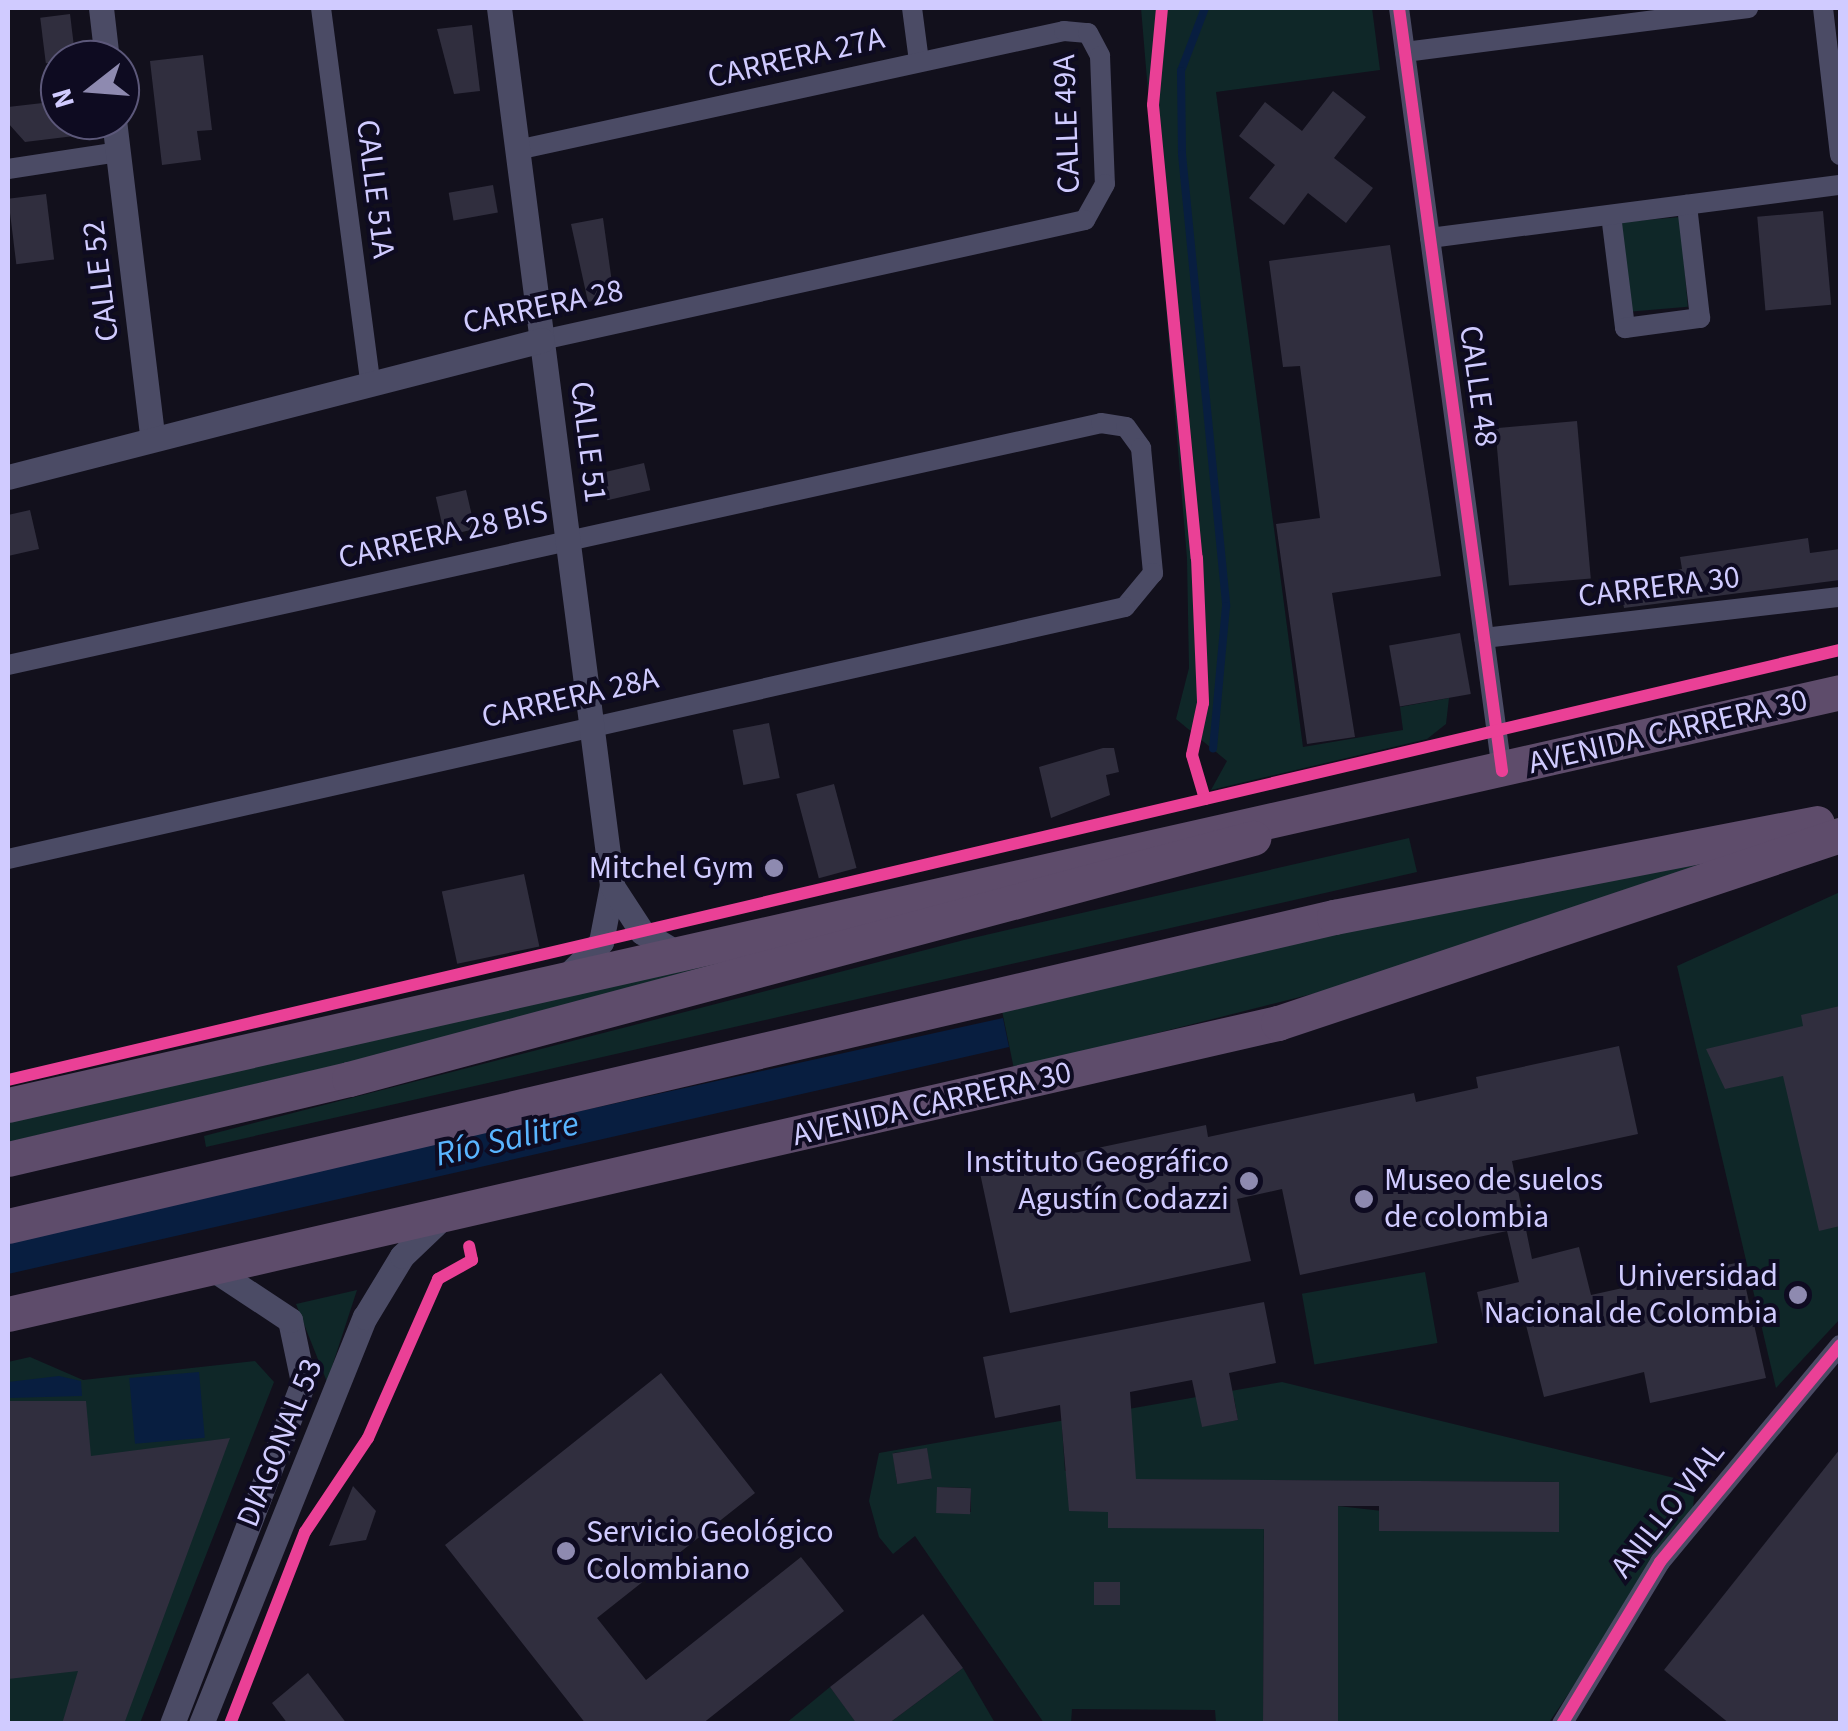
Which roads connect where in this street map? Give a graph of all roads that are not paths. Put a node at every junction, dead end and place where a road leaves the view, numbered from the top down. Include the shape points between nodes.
1 (100, 8) edge
2 (321, 8) edge
3 (498, 8) edge
4 (912, 8) edge
5 (1399, 8) edge
6 (1748, 8) edge
7 (1823, 8) edge
8 (1088, 33) joint
9 (104, 40) edge
10 (1405, 52) junction
11 (919, 61) junction
12 (116, 140) edge
13 (517, 150) junction
14 (118, 152) junction
15 (1840, 155) edge
16 (8, 170) edge
17 (1840, 185) edge
18 (1687, 205) junction
19 (1096, 213) joint
20 (1610, 215) junction
21 (1430, 238) junction
22 (542, 340) junction
23 (370, 378) junction
24 (152, 434) junction
25 (8, 477) edge
26 (567, 538) junction
27 (1144, 595) joint
28 (1840, 597) edge
29 (1484, 638) junction
30 (8, 665) edge
31 (1840, 692) edge
32 (591, 724) junction
33 (1502, 771) junction
34 (1320, 814) junction
35 (1840, 818) edge
36 (1840, 834) edge
37 (8, 860) edge
38 (612, 885) junction
39 (672, 950) junction
40 (570, 973) junction
41 (8, 1106) edge
42 (8, 1159) edge
43 (452, 1208) junction
44 (8, 1226) edge
45 (213, 1268) junction
46 (8, 1314) edge
47 (1840, 1346) edge
48 (172, 1724) edge
49 (201, 1724) edge
50 (1562, 1724) edge

1 - 9 street
2 - 23 street, CALLE 51A
3 - 13 street, CALLE 51
4 - 11 street
5 - 10 street, CALLE 48
6 - 10 street
7 - 15 street
8 - 11 street, CARRERA 27A
8 - 19 street, CALLE 49A via 1100,56 1106,184
10 - 21 street, CALLE 48
11 - 13 street, CARRERA 27A
12 - 14 street, CALLE 52
13 - 22 street, CALLE 51
14 - 16 street
14 - 24 street, CALLE 52
17 - 18 street
18 - 20 street
18 - 20 street via 1700,318 1625,328
19 - 22 street, CARRERA 28
20 - 21 street
21 - 29 street, CALLE 48
22 - 23 street, CARRERA 28
22 - 26 street, CALLE 51
23 - 24 street, CARRERA 28
24 - 25 street, CARRERA 28
26 - 27 street, CARRERA 28 BIS via 1101,423 1126,428 1140,448 1153,573
26 - 30 street, CARRERA 28 BIS
26 - 32 street, CALLE 51
27 - 32 street, CARRERA 28A via 1125,607
28 - 29 street, CARRERA 30
29 - 33 street, CALLE 48
31 - 33 highway, AVENIDA CARRERA 30
32 - 37 street, CARRERA 28A
32 - 38 street, CALLE 51
33 - 34 highway, AVENIDA CARRERA 30
34 - 39 highway, AVENIDA CARRERA 30 via 1191,832
34 - 42 highway, AVENIDA CARRERA 30 via 1203,856 861,947
35 - 44 highway via 1334,918
36 - 43 highway, AVENIDA CARRERA 30 via 1278,1023
38 - 39 street, CALLE 51 via 642,932
38 - 40 street, CALLE 51 via 601,942
39 - 40 highway, AVENIDA CARRERA 30
40 - 41 highway, AVENIDA CARRERA 30
43 - 45 highway, AVENIDA CARRERA 30
43 - 49 street, DIAGONAL 53 via 402,1256 365,1318
45 - 46 highway, AVENIDA CARRERA 30
45 - 48 street, DIAGONAL 53 via 290,1320 303,1382
47 - 50 street, ANILLO VIAL via 1660,1562

